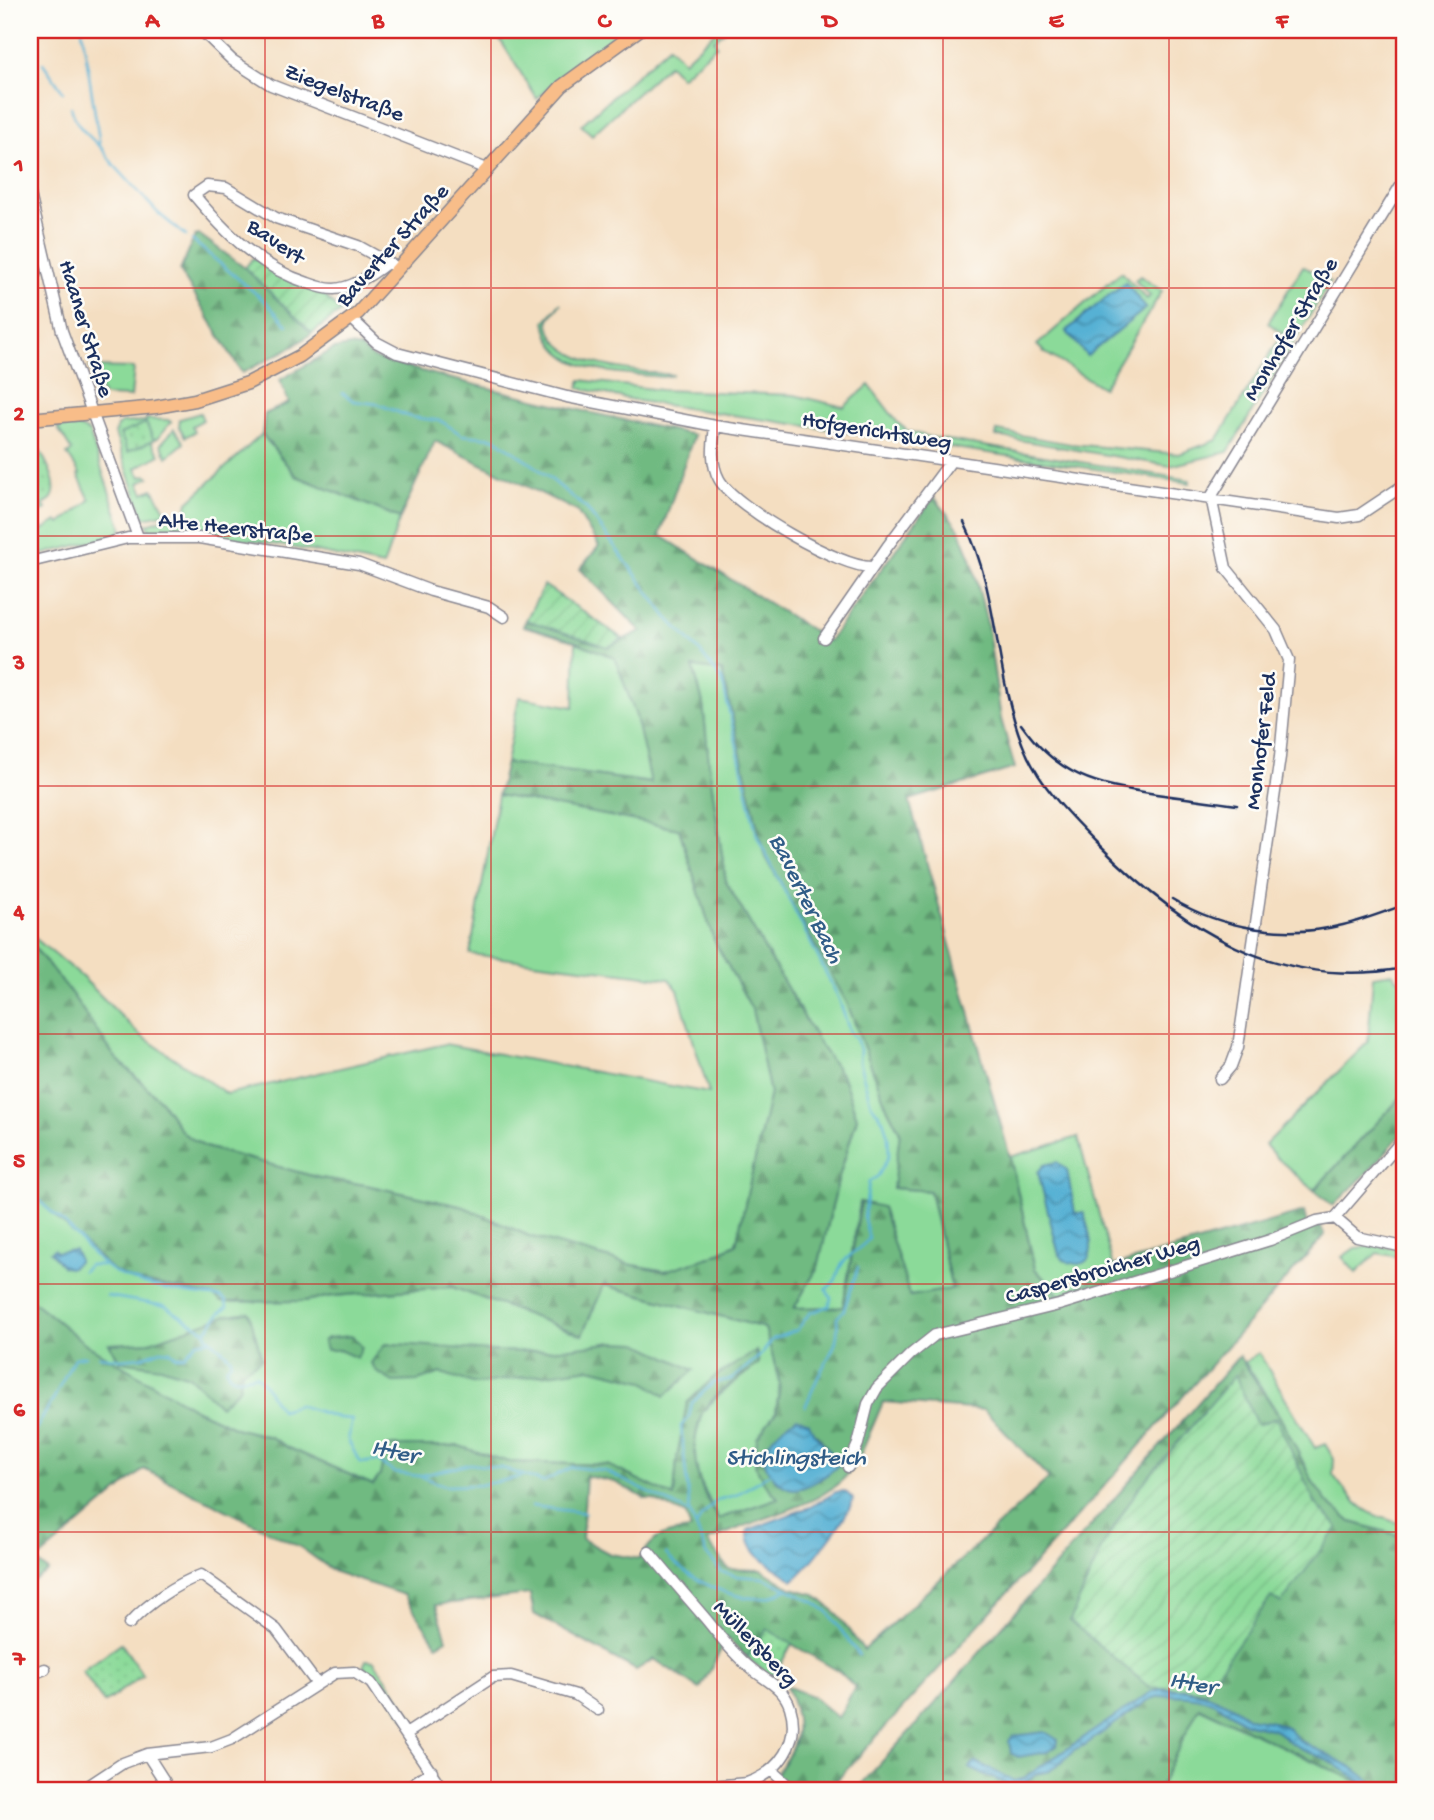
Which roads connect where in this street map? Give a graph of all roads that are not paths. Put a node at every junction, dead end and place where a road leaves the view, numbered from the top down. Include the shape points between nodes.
1 (201, 30) edge
2 (639, 30) edge
3 (487, 169) junction
4 (1404, 180) edge
5 (30, 194) edge
6 (393, 265) junction
7 (352, 319) junction
8 (93, 413) junction
9 (30, 419) edge
10 (715, 426) junction
11 (951, 461) junction
12 (1404, 485) edge
13 (1211, 497) junction
14 (138, 537) junction
15 (30, 562) edge
16 (873, 567) junction
17 (504, 617) dead end
18 (824, 638) dead end
19 (1220, 1079) dead end
20 (1404, 1138) edge
21 (1335, 1218) junction
22 (1404, 1247) edge
23 (848, 1467) dead end
24 (649, 1552) dead end
25 (129, 1624) dead end
26 (45, 1669) dead end
27 (30, 1675) edge
28 (317, 1684) junction
29 (597, 1710) dead end
30 (406, 1734) junction
31 (147, 1754) junction
32 (432, 1771) junction
33 (772, 1771) junction
34 (82, 1790) edge
35 (170, 1790) edge
36 (403, 1790) edge
37 (443, 1790) edge
38 (666, 1790) edge
39 (793, 1790) edge

1 - 3 street, Ziegelstraße via 232,60 271,85
2 - 3 main road, Baverter Straße via 562,86
3 - 6 main road, Baverter Straße
4 - 13 street, Monhofer Straße
5 - 8 street, Haaner Straße via 62,331
6 - 6 street, Bavert via 353,244 276,218 220,186 204,187 194,195 253,254 302,281 335,289
6 - 7 main road, Baverter Straße
7 - 8 main road, Baverter Straße via 300,356 236,387 180,403
7 - 10 street, Hofgerichtsweg via 376,342 397,353 567,397
8 - 9 main road, Haaner Straße
8 - 14 street
10 - 11 street, Hofgerichtsweg
10 - 16 street via 714,464 720,481 733,496 802,541 855,565
11 - 13 street, Hofgerichtsweg
11 - 16 street
12 - 13 street, Hofgerichtsweg via 1370,510 1347,518
13 - 19 street, Monhofer Feld via 1226,568 1276,629 1289,660 1280,757 1238,1047
14 - 15 street, Alte Heerstraße
14 - 17 street, Alte Heerstraße via 212,540 330,558 489,607
16 - 18 street
20 - 21 street
21 - 22 street via 1357,1237
21 - 23 street, Caspersbroicher Weg via 1059,1305 935,1335 877,1388
24 - 33 street, Müllersberg via 738,1657 782,1693 790,1707 791,1740
25 - 28 street via 140,1612 201,1575 276,1629
26 - 27 street
28 - 30 street via 335,1673 354,1672 371,1683
28 - 31 street via 224,1743
29 - 30 street via 576,1695 511,1675 493,1677
30 - 32 street
31 - 34 street via 123,1763
31 - 35 street
32 - 36 street
32 - 37 street
33 - 38 street via 747,1783
33 - 39 street

